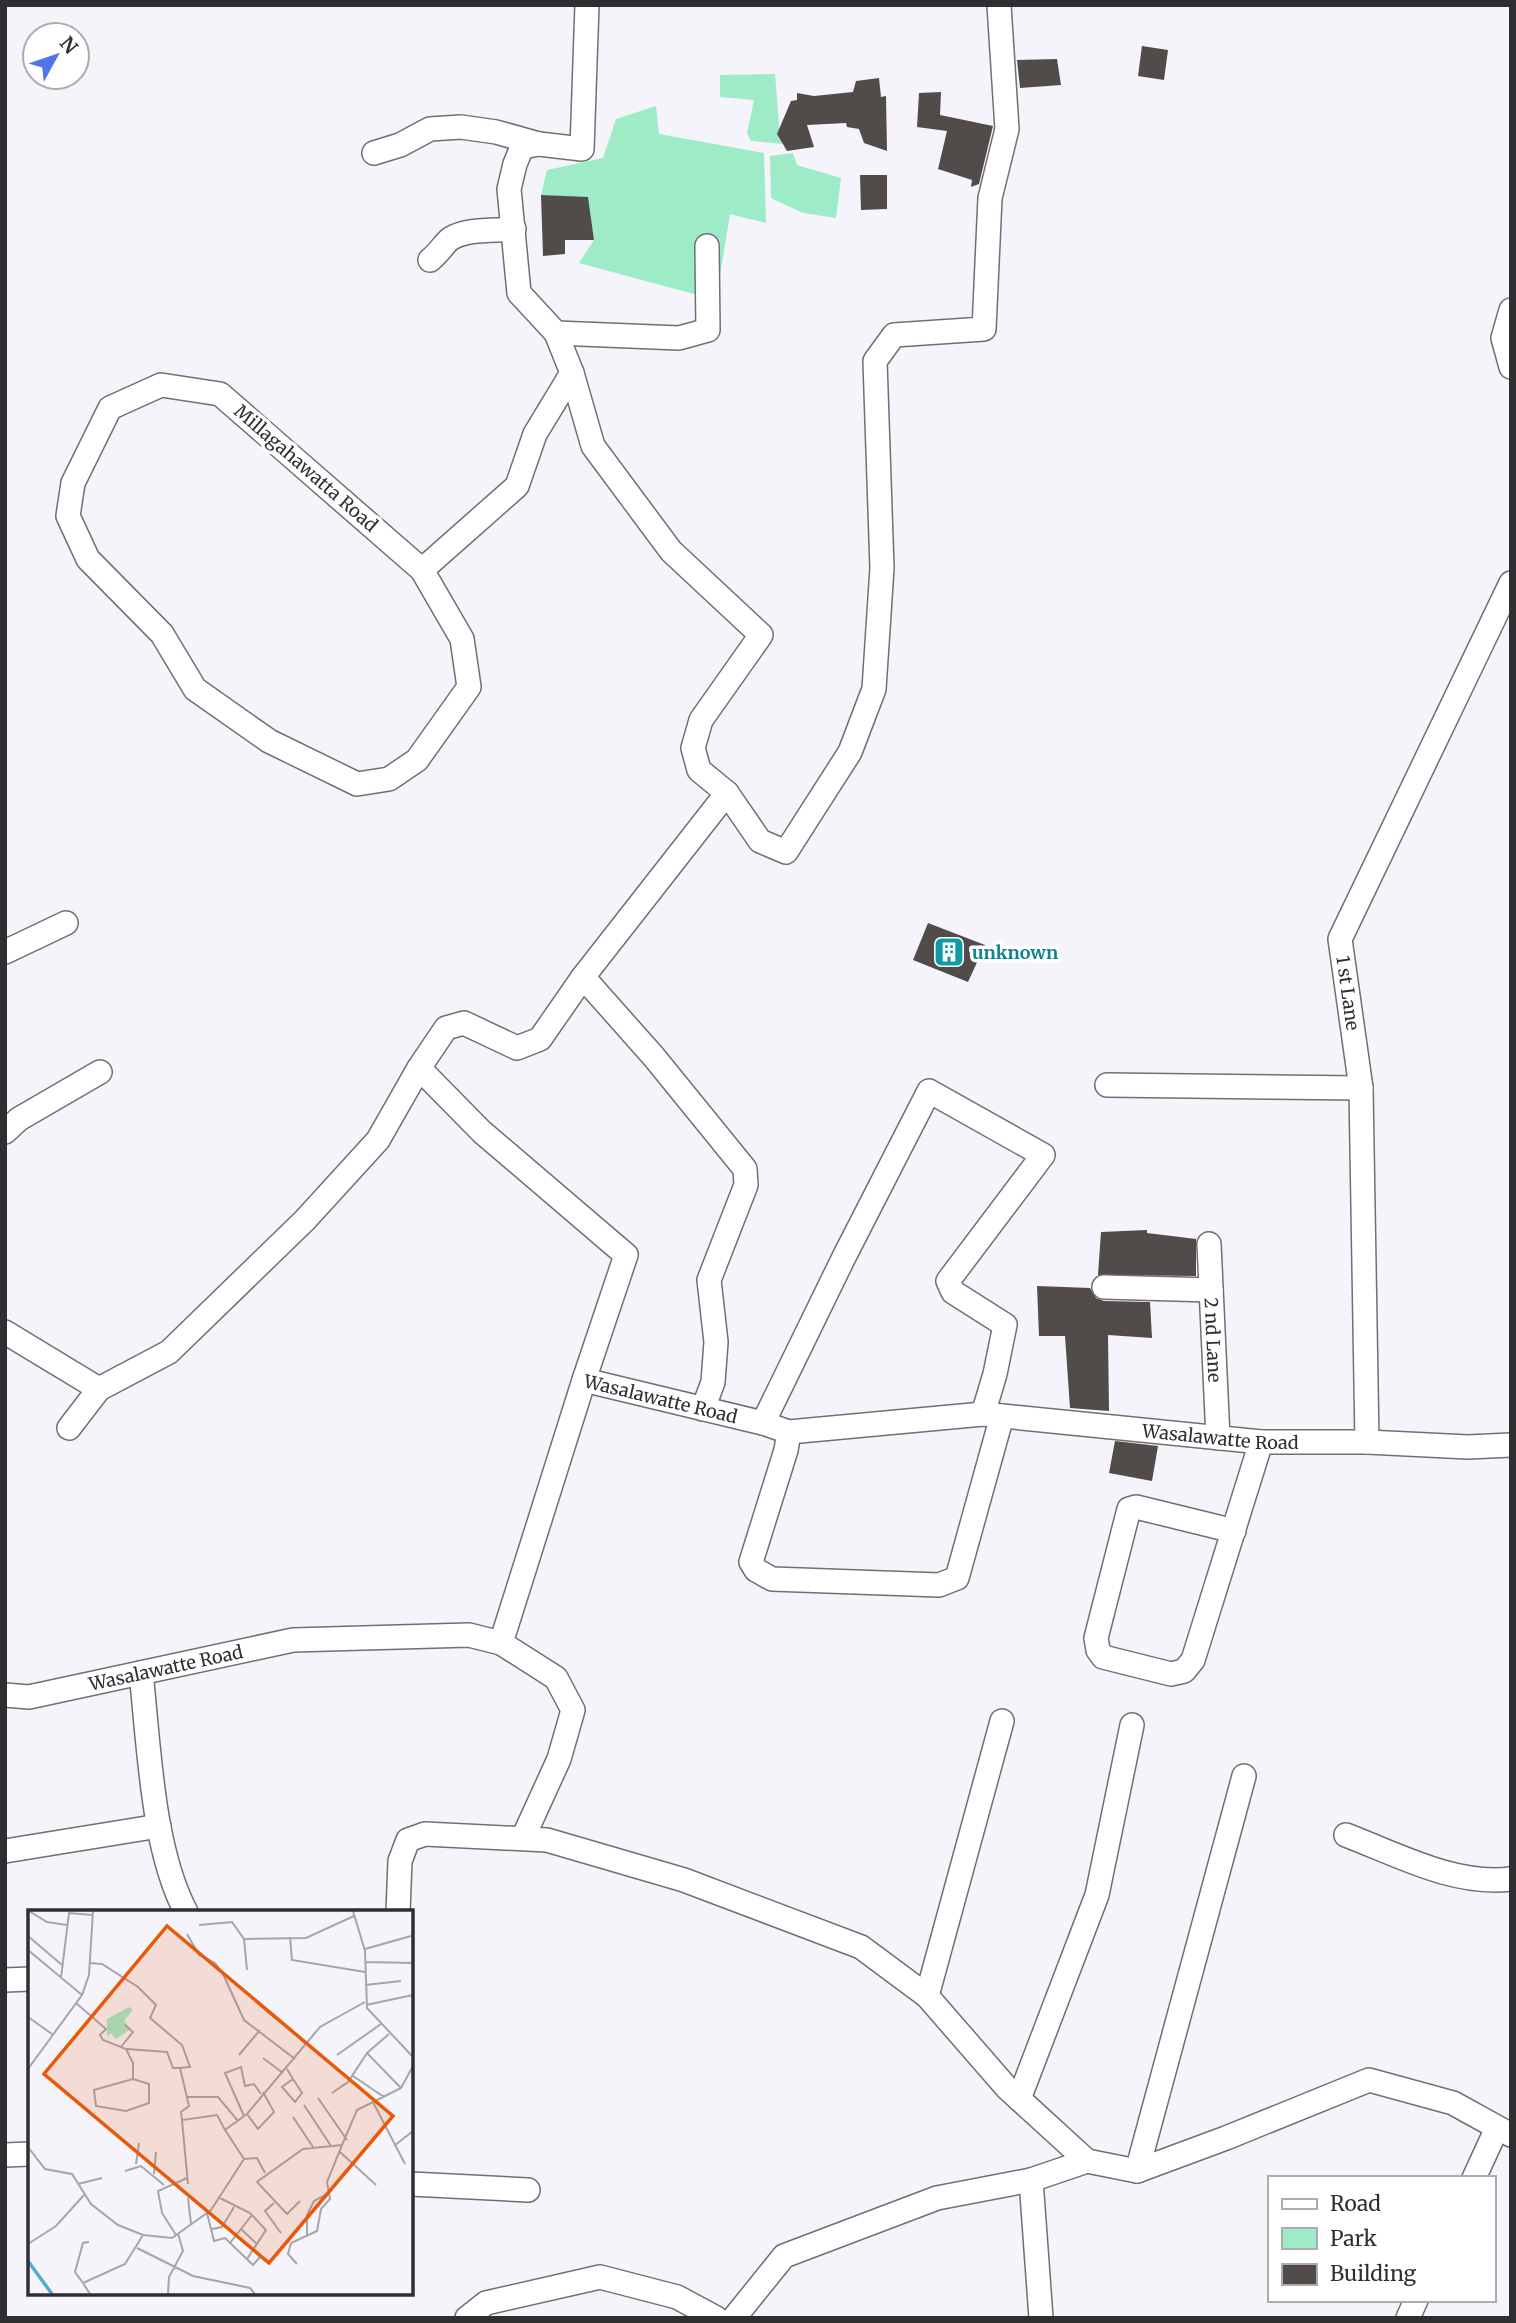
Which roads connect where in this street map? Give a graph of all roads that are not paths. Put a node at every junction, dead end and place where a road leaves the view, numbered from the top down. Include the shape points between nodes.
1 (587, 5) edge
2 (999, 5) edge
3 (540, 144) junction
4 (374, 153) dead end
5 (514, 229) junction
6 (707, 246) dead end
7 (430, 260) dead end
8 (1511, 310) edge
9 (556, 333) junction
10 (1511, 367) edge
11 (572, 373) junction
12 (422, 570) junction
13 (1511, 583) edge
14 (727, 793) junction
15 (66, 923) dead end
16 (5, 951) edge
17 (583, 977) junction
18 (419, 1068) junction
19 (100, 1072) dead end
20 (1107, 1085) dead end
21 (1361, 1088) junction
22 (5, 1132) edge
23 (1209, 1244) dead end
24 (1104, 1287) dead end
25 (1211, 1290) junction
26 (5, 1332) edge
27 (584, 1380) junction
28 (99, 1389) junction
29 (703, 1409) junction
30 (992, 1415) junction
31 (764, 1423) junction
32 (68, 1428) dead end
33 (789, 1432) junction
34 (1218, 1438) junction
35 (1367, 1442) junction
36 (1261, 1443) junction
37 (1511, 1445) edge
38 (1234, 1531) junction
39 (501, 1643) junction
40 (141, 1673) junction
41 (5, 1695) edge
42 (1002, 1721) dead end
43 (1132, 1725) dead end
44 (1244, 1776) dead end
45 (159, 1826) junction
46 (1346, 1836) dead end
47 (523, 1838) junction
48 (5, 1851) edge
49 (1511, 1879) edge
50 (185, 1910) edge
51 (398, 1910) edge
52 (28, 1979) edge
53 (5, 1980) edge
54 (928, 1996) junction
55 (1019, 2099) junction
56 (1504, 2132) edge
57 (28, 2154) edge
58 (5, 2155) edge
59 (1087, 2161) junction
60 (1137, 2171) junction
61 (1475, 2176) edge
62 (1031, 2180) junction
63 (413, 2184) edge
64 (528, 2190) dead end
65 (1415, 2302) edge
66 (467, 2318) edge
67 (716, 2318) edge
68 (734, 2318) edge
69 (1041, 2318) edge
70 (1408, 2318) edge

1 - 3 street via 582,149
2 - 14 street via 1007,129 990,198 984,329 894,335 875,361 882,568 874,689 850,752 786,852 760,841
3 - 4 street via 461,127 430,129
3 - 5 street via 523,147 514,164 509,189
5 - 7 street via 472,232 450,239
5 - 9 street via 519,293
6 - 9 street via 708,330 680,338
8 - 10 street via 1503,338
9 - 11 street
11 - 12 street via 535,434 517,486
11 - 14 street via 593,446 671,551 761,635 701,720 693,748 699,770
12 - 12 street, Millagahawatta Road via 462,639 469,687 417,760 388,779 357,784 270,741 195,689 162,634 88,559 68,516 74,483 110,408 162,385 220,394
13 - 21 street, 1 st Lane via 1340,939
14 - 17 street
15 - 16 street
17 - 18 street via 540,1039 517,1048 464,1023 446,1028
17 - 29 street via 745,1170 746,1185 709,1280 716,1342 713,1382
18 - 27 street via 482,1132 626,1255
18 - 28 street via 378,1140 304,1220 169,1352
19 - 22 street via 19,1119
20 - 21 street
21 - 35 street, 1 st Lane
23 - 25 street, 2 nd Lane
24 - 25 street
25 - 34 street, 2 nd Lane
26 - 28 street
27 - 29 street, Wasalawatte Road
27 - 39 street, Wasalawatte Road
28 - 32 street
29 - 31 street, Wasalawatte Road
30 - 31 street via 1005,1325 953,1292 947,1281 1043,1155 929,1091
30 - 33 street, Wasalawatte Road
30 - 33 street via 957,1578 939,1585 772,1579 756,1570 751,1562
30 - 34 street, Wasalawatte Road
31 - 33 street, Wasalawatte Road
34 - 36 street, Wasalawatte Road
35 - 36 street, Wasalawatte Road
35 - 37 street, Wasalawatte Road
36 - 38 street
38 - 38 street via 1194,1660 1184,1671 1171,1674 1103,1657 1096,1638 1129,1509
39 - 40 street, Wasalawatte Road via 469,1635 293,1640
39 - 47 street via 556,1678 573,1710 559,1759
40 - 41 street, Wasalawatte Road via 29,1697
40 - 45 street
42 - 54 street
43 - 55 street via 1097,1895
44 - 60 street
45 - 48 street
45 - 50 street via 173,1889
46 - 49 street via 1444,1873 1491,1881
47 - 51 street via 425,1834 408,1840 400,1861
47 - 54 street via 547,1840 684,1880 849,1942
52 - 53 street
54 - 55 street
55 - 59 street
56 - 60 street via 1453,2103 1369,2080
56 - 61 street
57 - 58 street
59 - 60 street
59 - 62 street
62 - 68 street via 937,2198 784,2256
62 - 69 street
63 - 64 street
65 - 70 street
66 - 67 street via 486,2303 600,2277 677,2297

